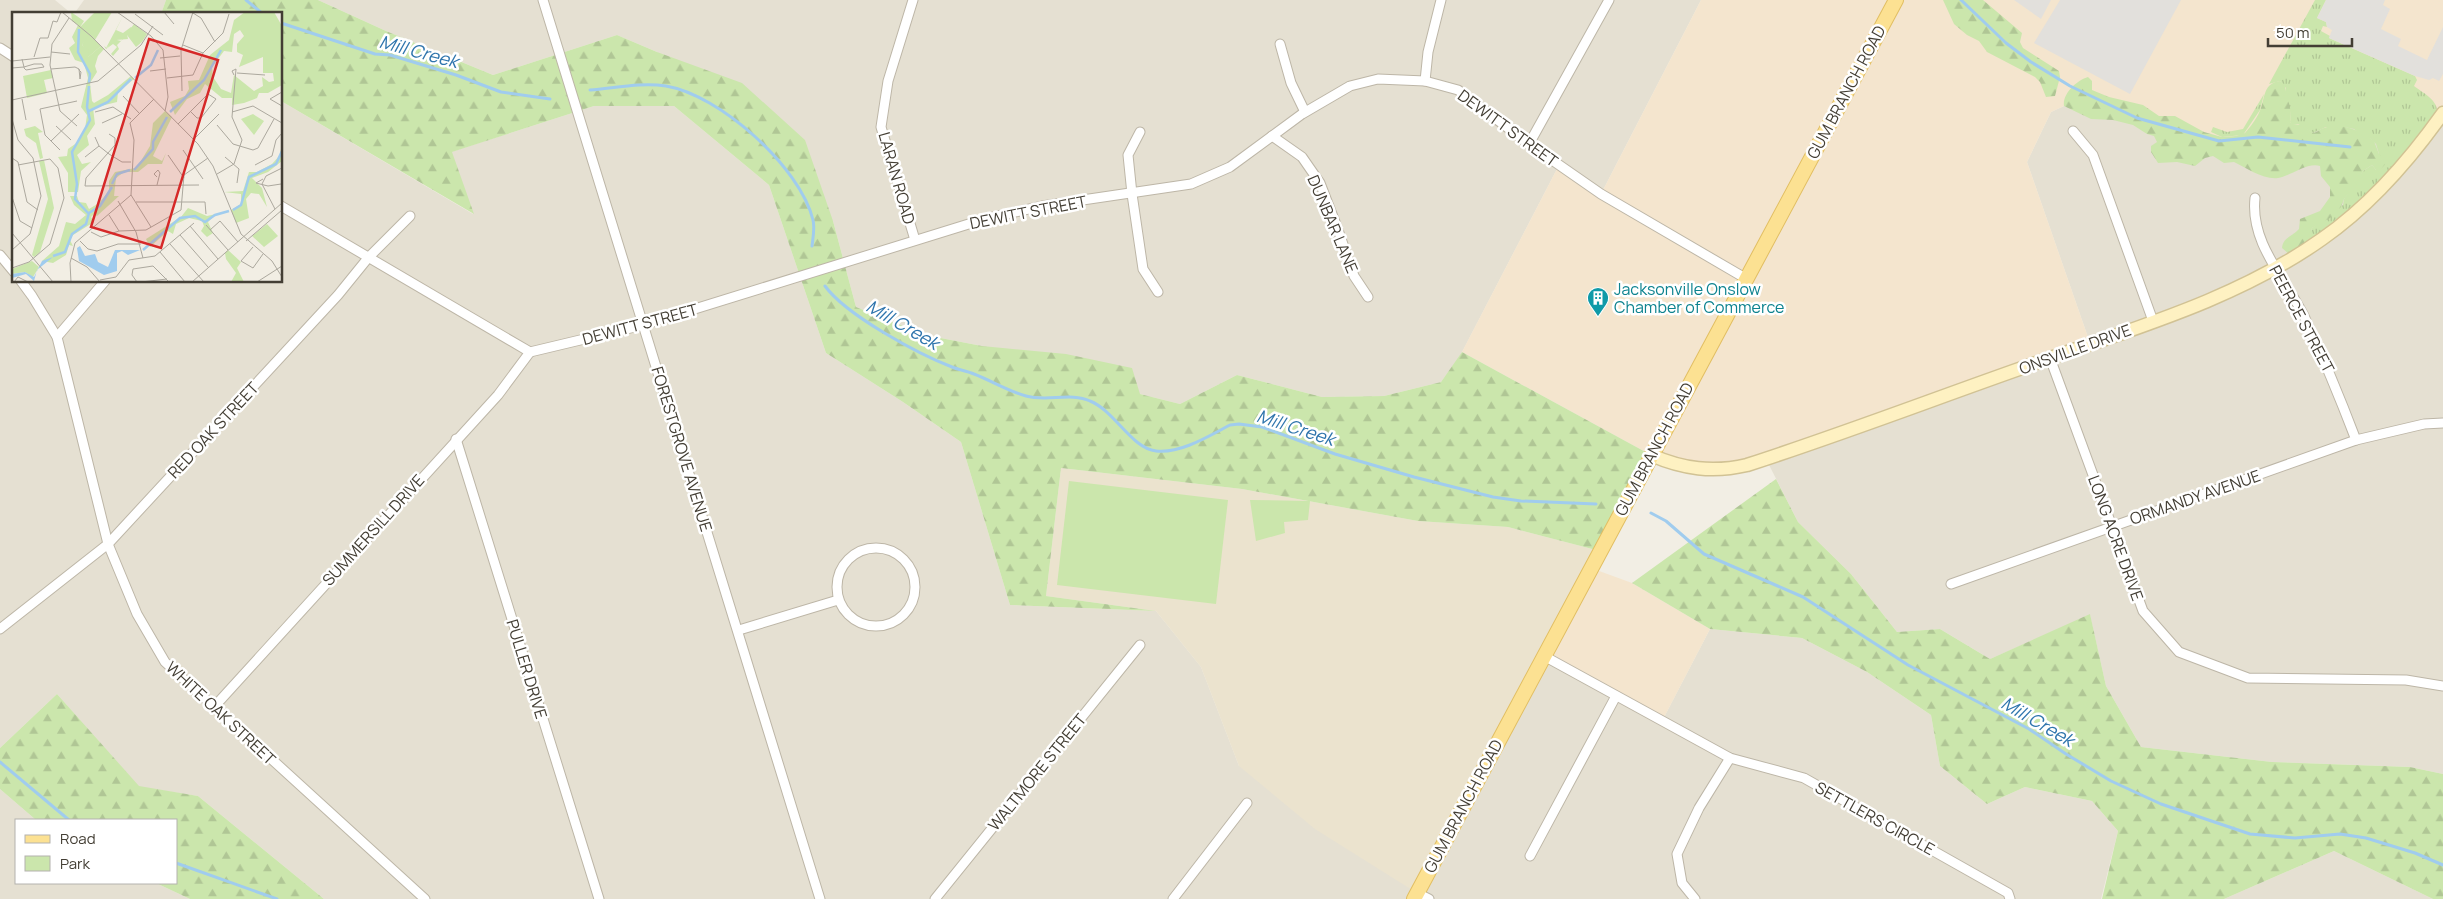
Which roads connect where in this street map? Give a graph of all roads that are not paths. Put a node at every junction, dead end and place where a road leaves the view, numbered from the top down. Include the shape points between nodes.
1 (543, 0) edge
2 (913, 0) edge
3 (1441, 0) edge
4 (1609, 0) edge
5 (1896, 0) edge
6 (1280, 44) dead end
7 (0, 48) edge
8 (12, 56) edge
9 (1425, 81) junction
10 (1305, 112) junction
11 (2443, 113) edge
12 (2073, 131) dead end
13 (1140, 132) dead end
14 (1272, 136) junction
15 (1529, 144) junction
16 (1132, 194) junction
17 (2255, 198) dead end
18 (282, 207) edge
19 (410, 216) dead end
20 (915, 240) junction
21 (0, 255) edge
22 (368, 258) junction
23 (2275, 269) junction
24 (12, 270) edge
25 (1745, 278) junction
26 (22, 282) edge
27 (104, 282) edge
28 (1158, 292) dead end
29 (1368, 297) dead end
30 (2153, 320) junction
31 (643, 325) junction
32 (57, 337) junction
33 (530, 352) junction
34 (2050, 358) junction
35 (2443, 423) edge
36 (456, 439) junction
37 (2356, 440) junction
38 (1651, 455) junction
39 (2112, 526) junction
40 (108, 544) junction
41 (1950, 584) dead end
42 (838, 600) junction
43 (0, 629) edge
44 (739, 630) junction
45 (1140, 645) dead end
46 (1544, 656) junction
47 (2443, 686) edge
48 (1616, 696) junction
49 (214, 707) junction
50 (1730, 758) junction
51 (1248, 803) dead end
52 (1530, 856) dead end
53 (1420, 897) edge
54 (425, 899) edge
55 (599, 899) edge
56 (820, 899) edge
57 (935, 899) edge
58 (1173, 899) edge
59 (1695, 899) edge
60 (2010, 899) edge

1 - 31 street, FORESTGROVE AVENUE
2 - 20 street, LARAN ROAD via 888,81 881,127
3 - 9 street via 1428,52
4 - 15 street
5 - 25 main road, GUM BRANCH ROAD
6 - 10 street via 1291,83
7 - 8 street
9 - 10 street, DEWITT STREET via 1378,79 1350,86
9 - 15 street, DEWITT STREET via 1458,90
10 - 14 street, DEWITT STREET
11 - 23 street, ONSVILLE DRIVE via 2418,149 2367,202 2324,238
12 - 30 street via 2093,155
13 - 16 street via 1128,155
14 - 16 street, DEWITT STREET via 1230,167 1192,184
14 - 29 street, DUNBAR LANE via 1302,157 1320,183 1354,276
15 - 25 street, DEWITT STREET via 1601,194
16 - 20 street, DEWITT STREET via 1042,206
16 - 28 street via 1143,269
17 - 23 street, PEERCE STREET via 2253,213 2257,228
18 - 22 street
19 - 22 street, RED OAK STREET
20 - 31 street, DEWITT STREET
21 - 24 street
22 - 33 street
22 - 40 street, RED OAK STREET via 338,295
23 - 30 street, ONSVILLE DRIVE via 2232,291
23 - 37 street, PEERCE STREET via 2302,314 2334,381
25 - 38 main road, GUM BRANCH ROAD
26 - 32 street, WHITE OAK STREET
27 - 32 street
30 - 34 street, ONSVILLE DRIVE
31 - 33 street, DEWITT STREET
31 - 44 street, FORESTGROVE AVENUE
32 - 40 street, WHITE OAK STREET
33 - 36 street, SUMMERSILL DRIVE via 498,395
34 - 38 street, ONSVILLE DRIVE via 1747,465 1694,469
34 - 39 street, LONG ACRE DRIVE
35 - 37 street, ORMANDY AVENUE via 2424,424
36 - 49 street, SUMMERSILL DRIVE
36 - 55 street, PULLER DRIVE
37 - 39 street, ORMANDY AVENUE
38 - 46 main road, GUM BRANCH ROAD
39 - 41 street, ORMANDY AVENUE
39 - 47 street, LONG ACRE DRIVE via 2143,611 2179,652 2248,678 2406,680
40 - 43 street, RED OAK STREET
40 - 49 street, WHITE OAK STREET via 137,614 165,662
42 - 42 street via 858,623 873,627 898,621 910,608 914,579 908,564 894,552 878,548 855,553 841,569 836,582
42 - 44 street
44 - 56 street, FORESTGROVE AVENUE
45 - 57 street, WALTMORE STREET
46 - 48 street, SETTLERS CIRCLE
46 - 53 main road, GUM BRANCH ROAD
48 - 50 street, SETTLERS CIRCLE
48 - 52 street
49 - 54 street, WHITE OAK STREET
50 - 59 street via 1699,808 1677,854 1682,883
50 - 60 street, SETTLERS CIRCLE via 1804,778 2008,893
51 - 58 street

